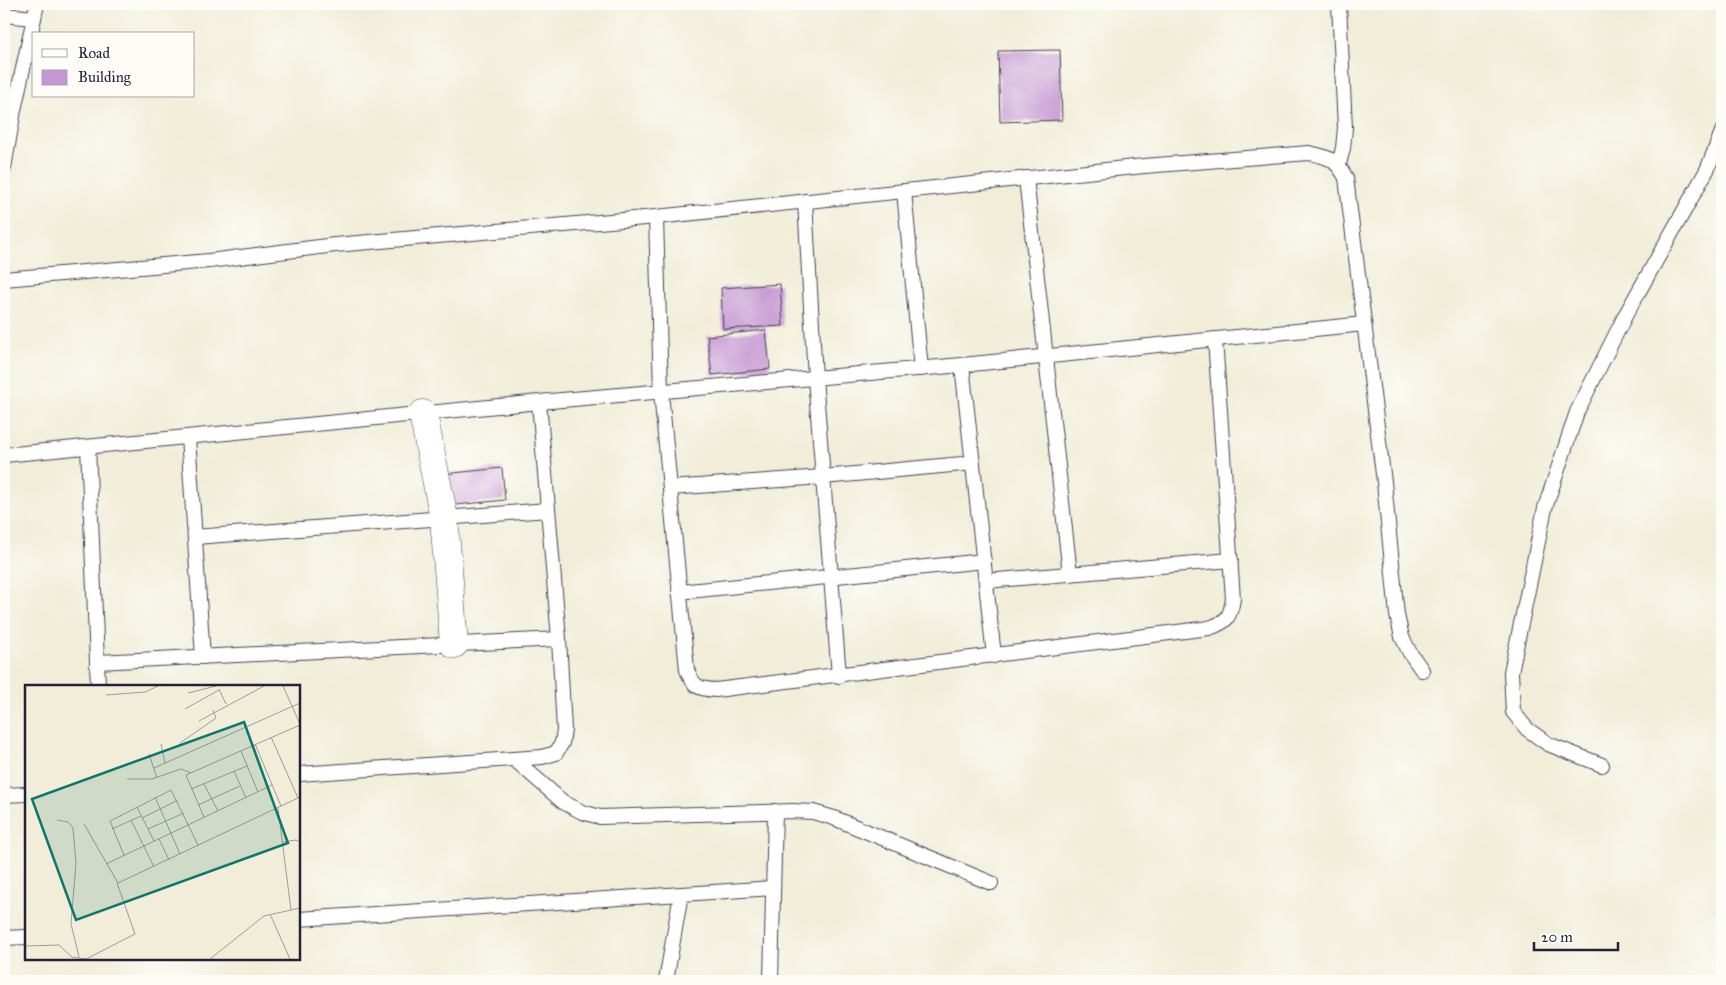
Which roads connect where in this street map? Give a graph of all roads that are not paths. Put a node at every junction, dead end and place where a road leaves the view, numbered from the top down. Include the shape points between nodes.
1 (37, 4) edge
2 (1339, 4) edge
3 (4, 15) edge
4 (34, 18) junction
5 (1722, 132) edge
6 (1339, 164) junction
7 (4, 168) edge
8 (1026, 178) junction
9 (904, 191) junction
10 (806, 202) junction
11 (656, 217) junction
12 (4, 279) edge
13 (1364, 324) junction
14 (1214, 339) junction
15 (1047, 356) junction
16 (962, 365) junction
17 (921, 369) junction
18 (815, 378) junction
19 (661, 392) junction
20 (539, 402) junction
21 (423, 414) junction
22 (188, 437) junction
23 (88, 447) junction
24 (4, 455) edge
25 (973, 463) junction
26 (823, 477) junction
27 (670, 488) junction
28 (548, 510) junction
29 (444, 518) junction
30 (195, 537) junction
31 (1230, 560) junction
32 (984, 561) junction
33 (1070, 574) junction
34 (832, 577) junction
35 (986, 581) junction
36 (680, 592) junction
37 (559, 638) junction
38 (454, 644) junction
39 (994, 656) junction
40 (203, 657) junction
41 (97, 662) junction
42 (1422, 670) dead end
43 (839, 676) junction
44 (98, 685) edge
45 (514, 759) junction
46 (1602, 766) dead end
47 (300, 774) edge
48 (25, 794) edge
49 (4, 795) edge
50 (775, 811) junction
51 (991, 884) dead end
52 (773, 888) junction
53 (681, 894) junction
54 (300, 919) edge
55 (25, 936) edge
56 (4, 938) edge
57 (666, 981) edge
58 (771, 981) edge

1 - 4 lane
2 - 6 lane via 1345,128
3 - 4 lane
4 - 7 lane
5 - 46 lane via 1707,170 1626,314 1577,412 1545,508 1511,672 1513,712 1527,729 1548,744
6 - 8 lane via 1309,153
6 - 13 lane via 1346,178
8 - 9 lane
8 - 15 lane
9 - 10 lane
9 - 17 lane
10 - 11 lane
10 - 18 lane
11 - 12 lane via 335,245 209,262
11 - 19 lane
13 - 14 lane
13 - 42 lane via 1397,615 1402,637
14 - 15 lane
14 - 31 lane
15 - 16 lane
15 - 33 lane
16 - 17 lane
16 - 25 lane
17 - 18 lane
18 - 19 lane
18 - 26 lane
19 - 20 lane
19 - 27 lane
20 - 21 lane
20 - 28 lane
21 - 22 lane
21 - 29 street
22 - 23 lane
22 - 30 lane
23 - 24 lane
23 - 41 lane
25 - 26 lane
25 - 32 lane
26 - 27 lane
26 - 34 lane
27 - 36 lane
28 - 29 lane
28 - 37 lane
29 - 30 lane
29 - 38 street
30 - 40 lane
31 - 33 lane
31 - 39 lane via 1233,599 1231,613 1223,624
32 - 34 lane
32 - 35 lane
33 - 35 lane
34 - 36 lane
34 - 43 lane
35 - 39 lane
36 - 43 lane via 687,670 693,683 703,689
37 - 38 lane
37 - 45 lane via 562,743 556,753
38 - 40 lane
39 - 43 lane
40 - 41 lane
41 - 44 lane
45 - 47 lane
45 - 50 lane via 563,802 600,817
48 - 49 lane
50 - 51 lane via 812,812 834,818
50 - 52 lane
52 - 53 lane
52 - 58 lane
53 - 54 lane
53 - 57 lane
55 - 56 lane

